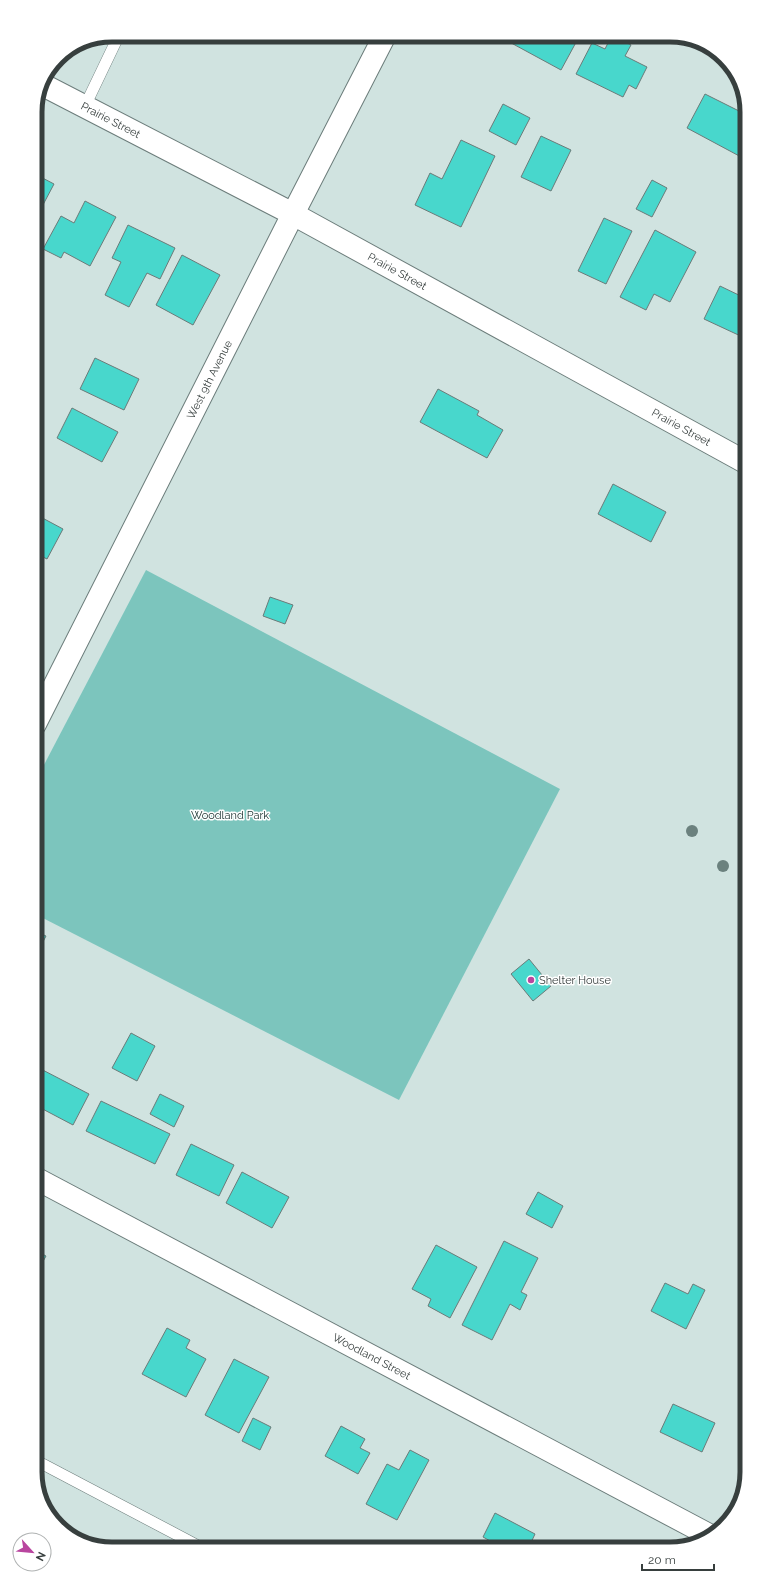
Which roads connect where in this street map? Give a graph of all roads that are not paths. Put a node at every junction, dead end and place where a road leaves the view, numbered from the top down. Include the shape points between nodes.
1 (116, 42) edge
2 (381, 42) edge
3 (46, 87) edge
4 (85, 106) junction
5 (293, 214) junction
6 (740, 459) edge
7 (42, 710) edge
8 (42, 1182) edge
9 (42, 1464) edge
10 (705, 1533) edge
11 (191, 1542) edge

1 - 4 lane
2 - 5 street, West 9th Avenue
3 - 4 street, Prairie Street
4 - 5 street, Prairie Street
5 - 6 street, Prairie Street
5 - 7 street, West 9th Avenue
8 - 10 street, Woodland Street
9 - 11 lane

